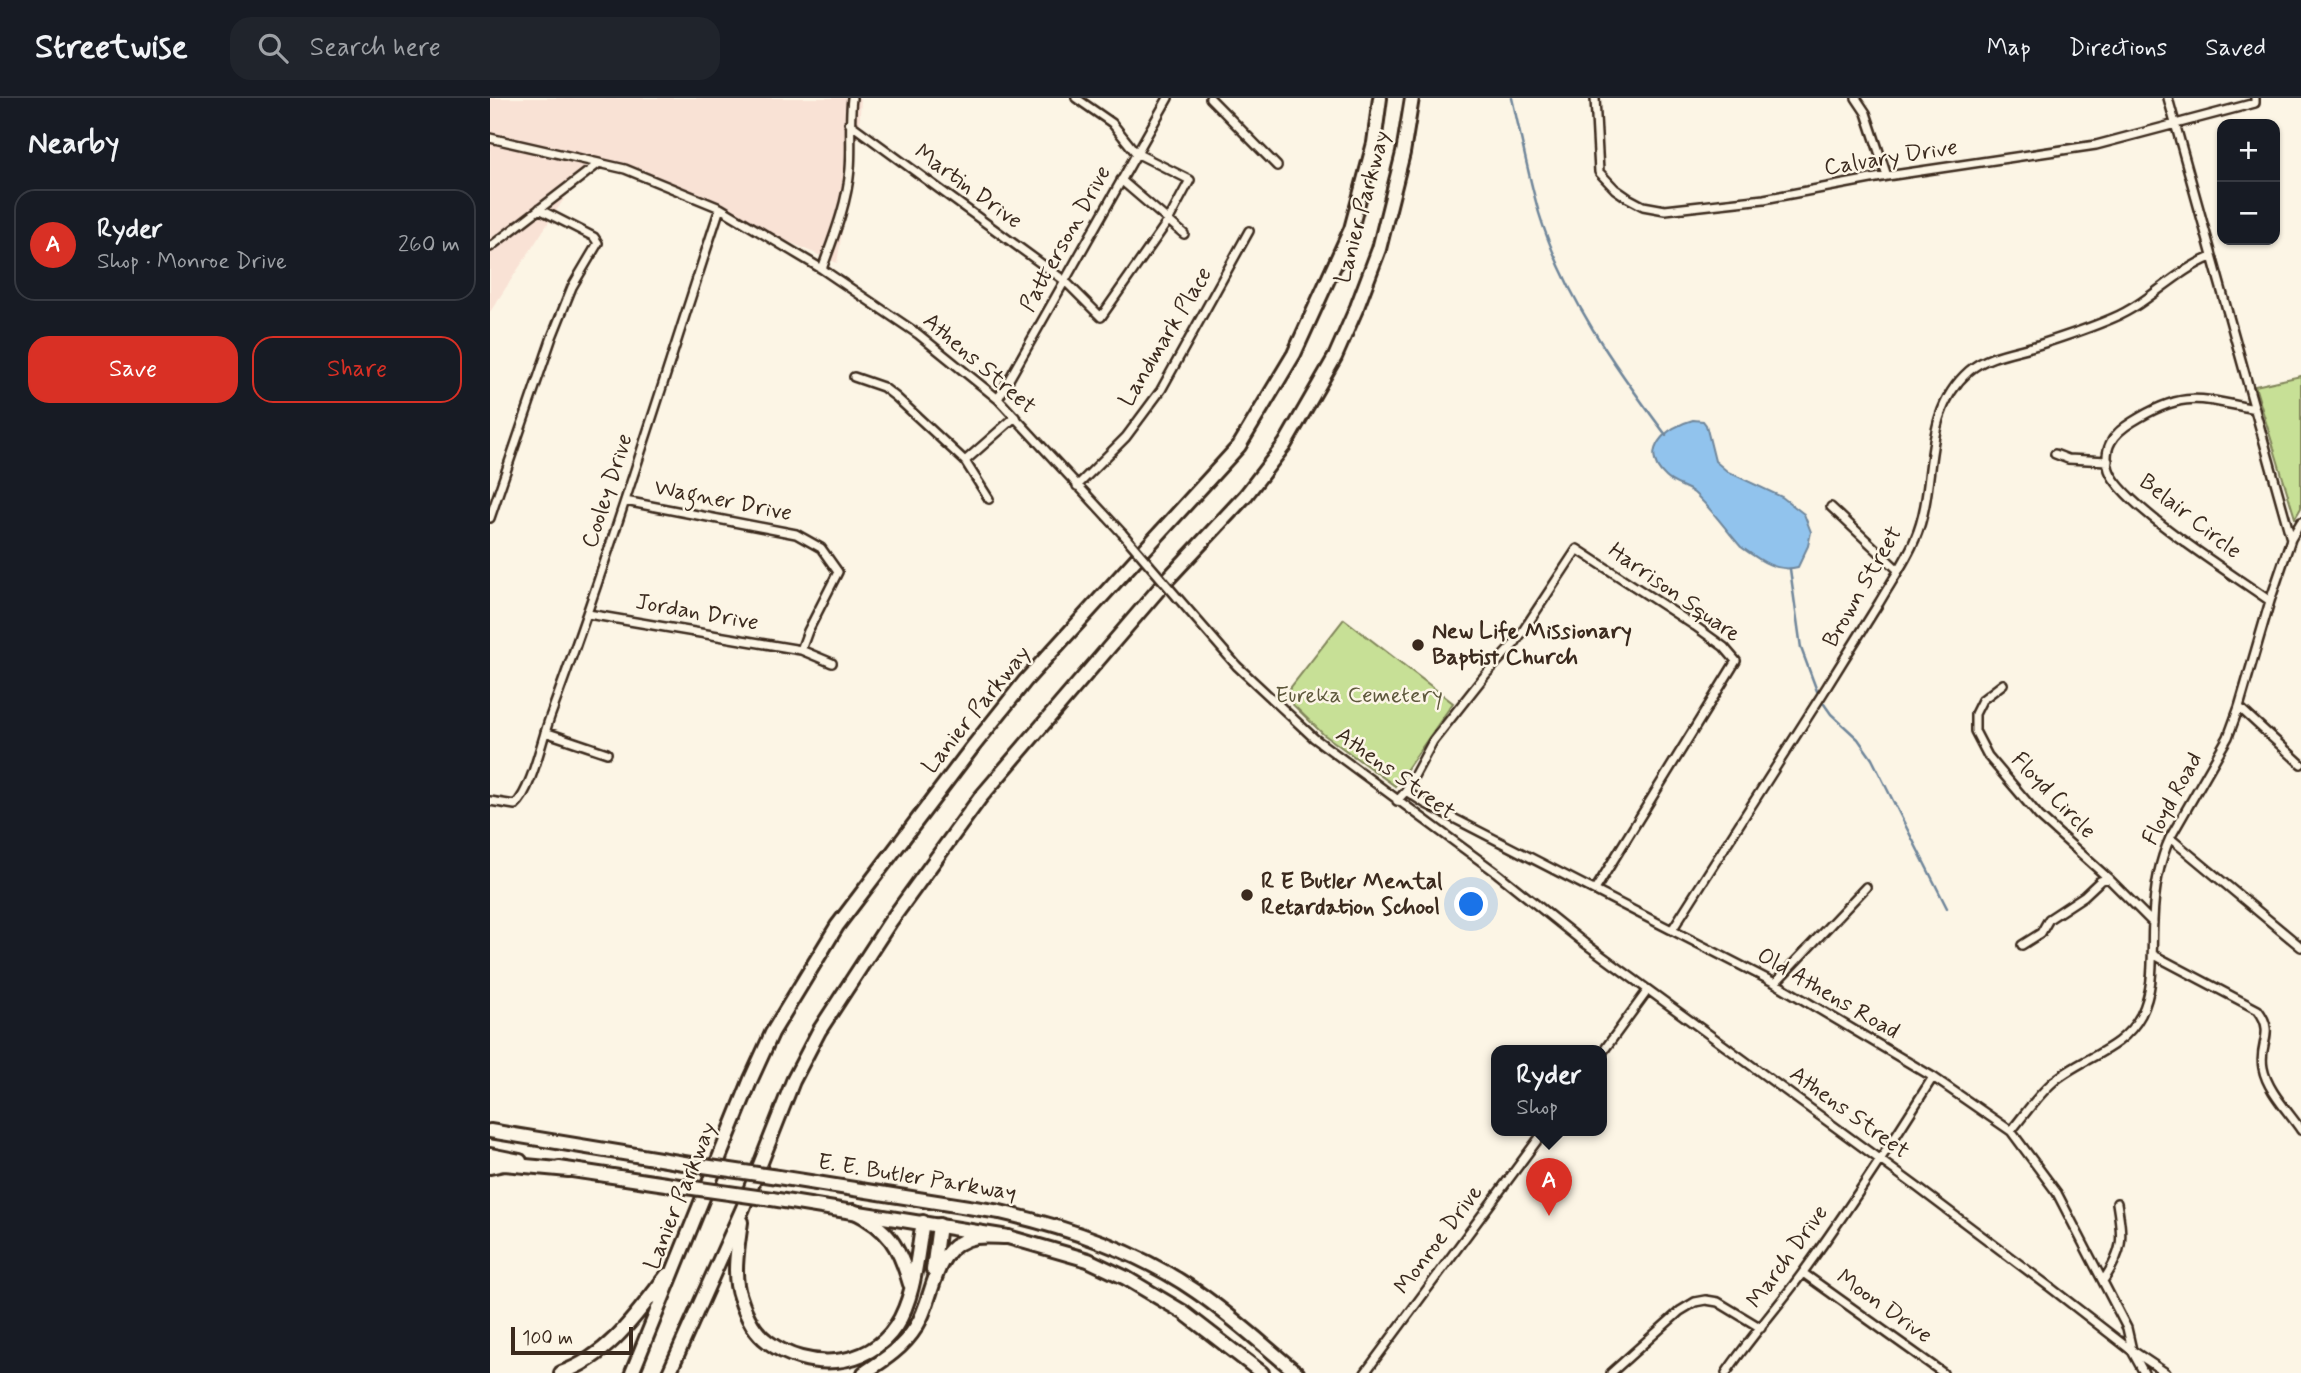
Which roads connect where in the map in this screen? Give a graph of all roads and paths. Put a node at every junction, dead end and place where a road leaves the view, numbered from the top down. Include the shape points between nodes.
1 (852, 98) edge
2 (1076, 98) edge
3 (1168, 98) edge
4 (1210, 98) edge
5 (1380, 98) edge
6 (1412, 98) edge
7 (1595, 98) edge
8 (1856, 98) edge
9 (2168, 98) edge
10 (2255, 98) edge
11 (849, 123) junction
12 (2176, 125) junction
13 (490, 138) edge
14 (1136, 153) junction
15 (598, 163) junction
16 (1277, 166) dead end
17 (1886, 176) junction
18 (1121, 180) junction
19 (720, 208) junction
20 (539, 209) junction
21 (1168, 221) junction
22 (1249, 231) dead end
23 (1184, 234) dead end
24 (490, 247) edge
25 (2211, 257) junction
26 (822, 269) junction
27 (1065, 281) junction
28 (854, 377) dead end
29 (998, 399) junction
30 (2255, 409) junction
31 (1015, 417) junction
32 (2055, 454) dead end
33 (965, 461) junction
34 (2108, 461) junction
35 (1077, 486) junction
36 (989, 499) dead end
37 (625, 501) junction
38 (1831, 507) dead end
39 (490, 518) edge
40 (2300, 528) edge
41 (2291, 539) junction
42 (1898, 570) junction
43 (2270, 601) junction
44 (588, 614) junction
45 (801, 650) junction
46 (832, 663) dead end
47 (2003, 684) dead end
48 (2239, 707) junction
49 (545, 732) junction
50 (607, 753) dead end
51 (2301, 764) edge
52 (1406, 791) junction
53 (490, 801) edge
54 (1397, 801) junction
55 (2170, 838) junction
56 (2108, 878) junction
57 (1866, 887) dead end
58 (1595, 890) junction
59 (2152, 923) junction
60 (1672, 929) junction
61 (2022, 945) dead end
62 (2301, 947) edge
63 (2154, 955) junction
64 (1775, 983) junction
65 (1648, 990) junction
66 (1607, 1045) edge
67 (1933, 1077) junction
68 (2301, 1130) edge
69 (490, 1131) edge
70 (2011, 1131) junction
71 (1541, 1136) edge
72 (490, 1155) edge
73 (1881, 1161) junction
74 (490, 1167) edge
75 (569, 1170) junction
76 (927, 1200) junction
77 (942, 1202) junction
78 (2117, 1203) dead end
79 (743, 1208) junction
80 (853, 1211) junction
81 (923, 1222) junction
82 (939, 1225) junction
83 (1008, 1237) junction
84 (677, 1261) junction
85 (1803, 1273) junction
86 (2103, 1280) junction
87 (911, 1286) junction
88 (931, 1292) junction
89 (1761, 1328) junction
90 (2132, 1351) junction
91 (561, 1373) edge
92 (632, 1373) edge
93 (669, 1373) edge
94 (864, 1373) edge
95 (1262, 1373) edge
96 (1297, 1373) edge
97 (1365, 1373) edge
98 (1611, 1373) edge
99 (1726, 1373) edge
100 (1943, 1373) edge
101 (2144, 1373) edge
102 (2166, 1373) edge

1 - 11 street
2 - 14 street via 1112,123
3 - 14 street, Patterson Drive
4 - 16 street
5 - 84 highway, Lanier Parkway via 1374,143 1351,229 1294,355 1239,446 1025,681 837,926 772,1033
6 - 79 highway, Lanier Parkway via 1403,153 1370,272 1335,357 1285,444 1246,495 980,798 898,911 803,1061
7 - 17 street, Calvary Drive via 1599,172 1615,189 1643,206 1665,210 1764,199
8 - 17 street via 1866,113
9 - 12 street
10 - 12 street, Calvary Drive via 2255,103
11 - 26 street via 848,183
11 - 27 street, Martin Drive
12 - 17 street, Calvary Drive via 2096,145
12 - 25 street
13 - 15 street, Athens Street
14 - 18 street, Patterson Drive
14 - 21 street via 1190,180
15 - 19 street, Athens Street via 625,169
15 - 20 street
18 - 21 street
18 - 27 street, Patterson Drive
19 - 26 street, Athens Street
19 - 37 street, Cooley Drive
20 - 24 street
20 - 39 street via 598,243 572,287 552,337
21 - 23 street
21 - 27 street, Martin Drive via 1101,317
22 - 35 street, Landmark Place via 1161,390 1126,437
25 - 30 street
25 - 42 street, Brown Street via 2183,270 2116,317 1986,360 1970,370 1947,398 1936,427 1924,513
26 - 29 street, Athens Street via 918,334
27 - 29 street, Patterson Drive
28 - 33 street via 883,387
29 - 31 street, Athens Street
30 - 34 street via 2194,398 2164,405 2117,432 2110,442
30 - 41 street
31 - 33 street
31 - 35 street, Athens Street
32 - 34 street
33 - 36 street
34 - 43 street, Belair Circle via 2116,483 2135,503
35 - 54 street, Athens Street, bridge via 1237,666 1314,738
37 - 44 street, Cooley Drive
37 - 45 street, Wagner Drive via 796,534 821,548 838,572
38 - 42 street
40 - 41 street, Floyd Road
41 - 43 street, Floyd Road
42 - 60 street, Brown Street
43 - 48 street, Floyd Road
44 - 45 street, Jordan Drive
44 - 49 street, Cooley Drive
45 - 46 street, Jordan Drive
47 - 56 street, Floyd Circle via 1982,700 1975,714 1975,731 1988,756 2039,816
48 - 51 street
48 - 55 street, Floyd Road via 2219,755
49 - 50 street
49 - 53 street, Cooley Drive via 520,801 515,805
52 - 54 street
52 - 58 street, Old Athens Road
52 - 58 street, Harrison Square via 1433,741 1515,643 1577,550 1695,626 1736,661
54 - 65 street, Athens Street
55 - 59 street, Floyd Road via 2159,870
55 - 62 street
56 - 59 street, Floyd Circle
56 - 61 street via 2049,919 2041,933
57 - 64 street
58 - 60 street, Old Athens Road
59 - 63 street, Floyd Road
60 - 64 street, Old Athens Road
63 - 68 street via 2258,1010 2267,1021 2268,1036 2261,1054 2264,1071
63 - 70 street, Floyd Road via 2146,1000 2128,1035 2055,1080
64 - 67 street, Old Athens Road
65 - 66 street
65 - 73 street, Athens Street
67 - 70 street, Old Athens Road
67 - 73 street, March Drive
69 - 76 highway, E. E. Butler Parkway, bridge
70 - 86 street, Old Athens Road via 2057,1193
71 - 97 street, Monroe Drive
72 - 75 highway, E. E. Butler Parkway
73 - 85 street, March Drive
73 - 90 street, Athens Street
74 - 75 highway via 504,1164
75 - 80 highway, E. E. Butler Parkway, bridge
76 - 77 highway, E. E. Butler Parkway
76 - 81 highway
77 - 82 highway
77 - 96 highway, E. E. Butler Parkway via 1030,1219 1142,1260 1197,1292
78 - 86 street via 2121,1248
79 - 87 highway via 738,1294 751,1323 781,1350 823,1363 869,1351 896,1327
79 - 93 highway, Lanier Parkway
80 - 81 highway, E. E. Butler Parkway
80 - 87 highway via 888,1234
81 - 82 highway, E. E. Butler Parkway
81 - 87 highway
82 - 83 highway, E. E. Butler Parkway
82 - 88 highway
83 - 88 highway via 976,1237 950,1248
83 - 95 highway, E. E. Butler Parkway via 1088,1260 1126,1278 1183,1312
84 - 91 highway via 622,1330 595,1356
84 - 92 highway, Lanier Parkway
85 - 89 street, March Drive
85 - 100 street, Moon Drive
86 - 90 street, Old Athens Road via 2127,1328
88 - 94 highway via 918,1325 902,1345
89 - 98 street, March Drive via 1718,1302 1695,1302
89 - 99 street
90 - 101 street, Athens Street
90 - 102 street

